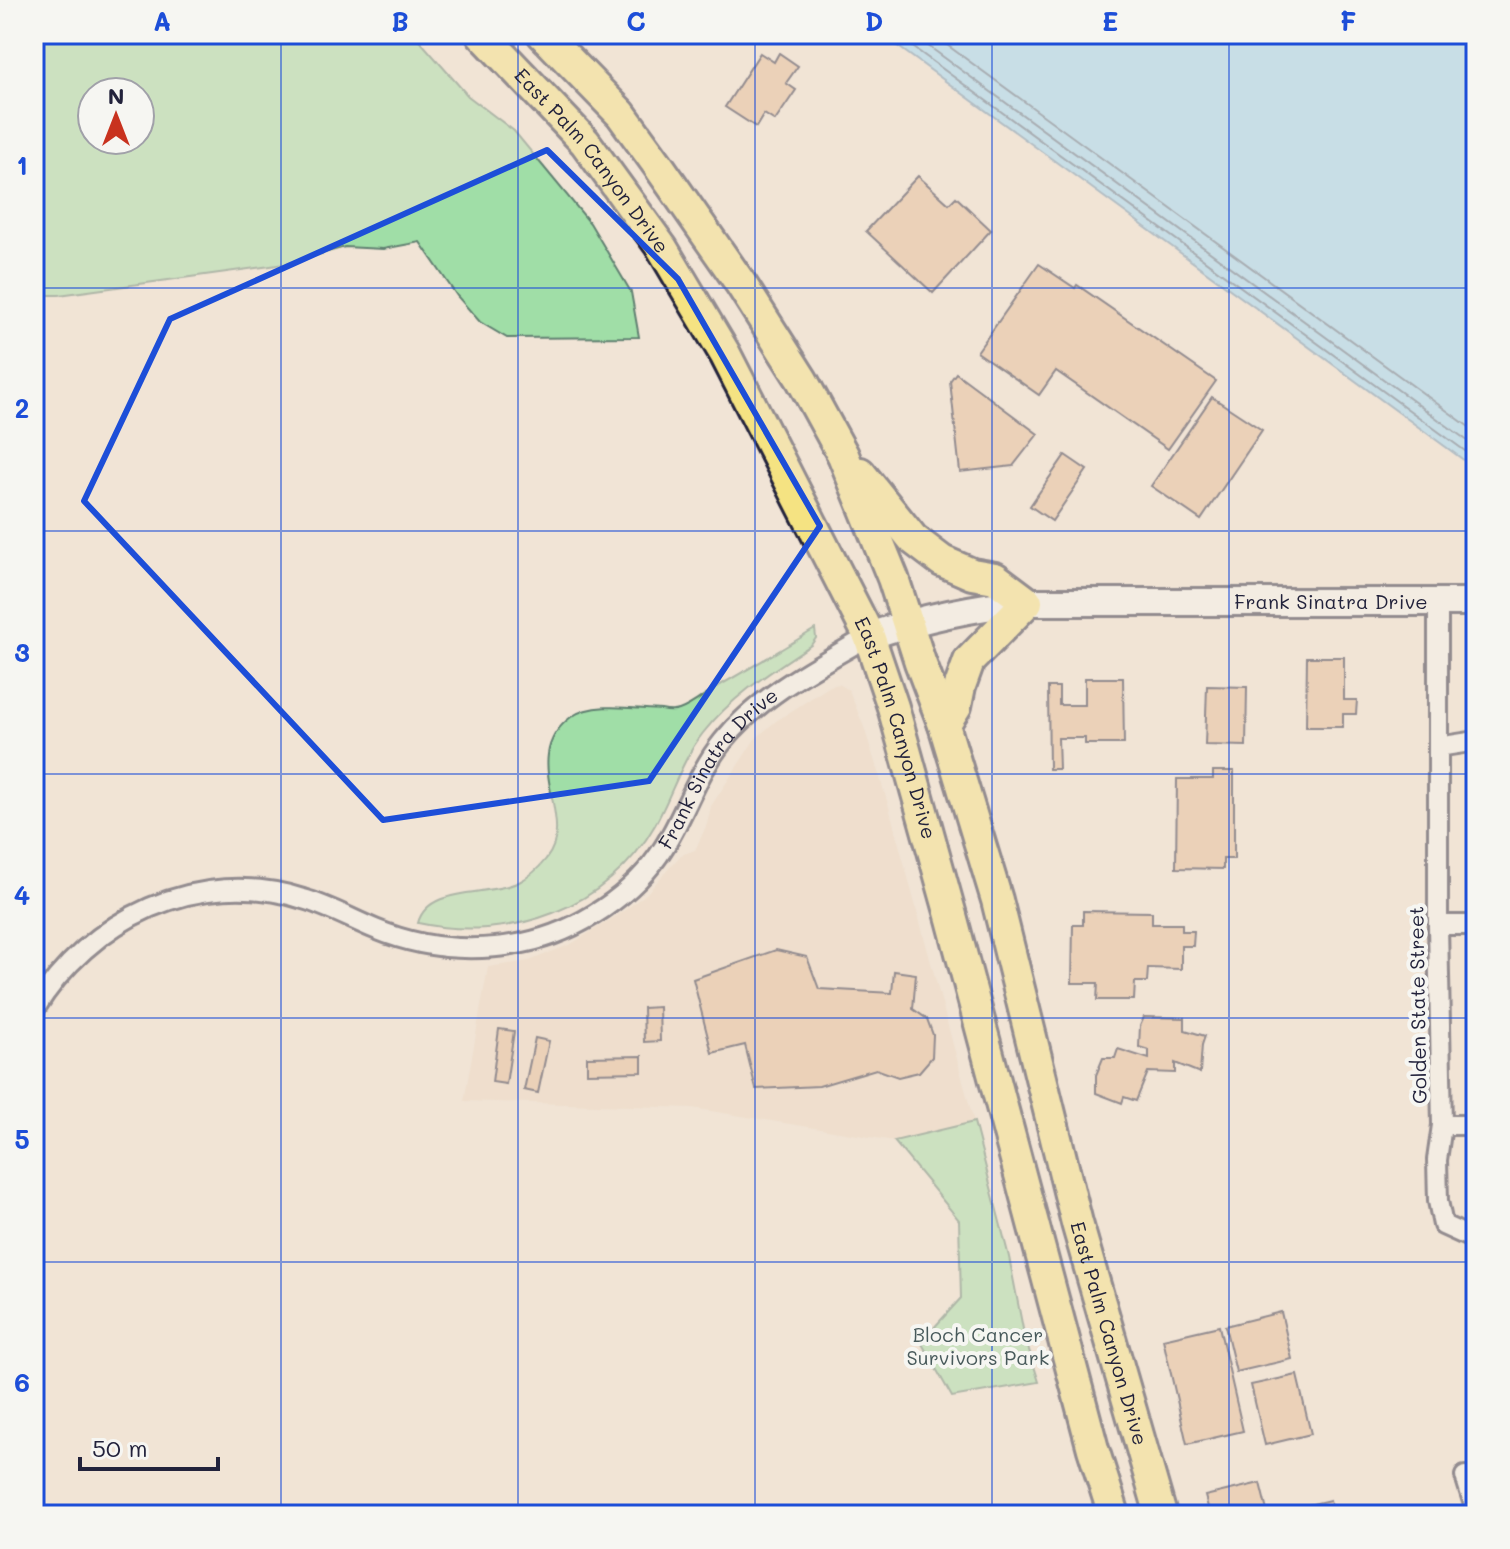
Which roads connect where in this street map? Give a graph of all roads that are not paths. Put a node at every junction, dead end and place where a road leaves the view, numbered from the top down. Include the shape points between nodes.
1 (482, 34) edge
2 (543, 34) edge
3 (843, 455) junction
4 (1027, 602) junction
5 (1476, 602) edge
6 (1438, 603) junction
7 (908, 623) junction
8 (869, 636) junction
9 (944, 725) junction
10 (1476, 741) edge
11 (1438, 747) junction
12 (1438, 925) junction
13 (1476, 925) edge
14 (34, 1010) edge
15 (1442, 1125) junction
16 (1476, 1125) edge
17 (1476, 1240) edge
18 (1465, 1476) dead end
19 (1476, 1511) edge
20 (1114, 1515) edge
21 (1161, 1515) edge

1 - 8 main road, East Palm Canyon Drive via 585,142 662,248 725,354
2 - 3 main road, East Palm Canyon Drive via 621,114 658,165 741,284
3 - 4 main road via 913,539 942,561 995,578
3 - 7 main road, East Palm Canyon Drive
4 - 6 main road, Frank Sinatra Drive
4 - 7 main road, Frank Sinatra Drive
4 - 9 main road via 969,661 956,706
5 - 6 main road, Frank Sinatra Drive
6 - 11 street, Golden State Street
7 - 8 main road, Frank Sinatra Drive
7 - 9 main road, East Palm Canyon Drive
8 - 14 street, Frank Sinatra Drive via 794,681 740,722 708,762 664,847 646,870 607,906 556,933 480,950 433,947 302,898 249,890 193,894 142,911 93,940
8 - 20 main road, East Palm Canyon Drive via 893,707
9 - 21 main road, East Palm Canyon Drive via 997,900 1077,1223
10 - 11 street
11 - 12 street, Golden State Street
12 - 13 street
12 - 15 street, Golden State Street
15 - 16 street
15 - 17 street, Golden State Street via 1437,1160 1443,1225
18 - 19 street

